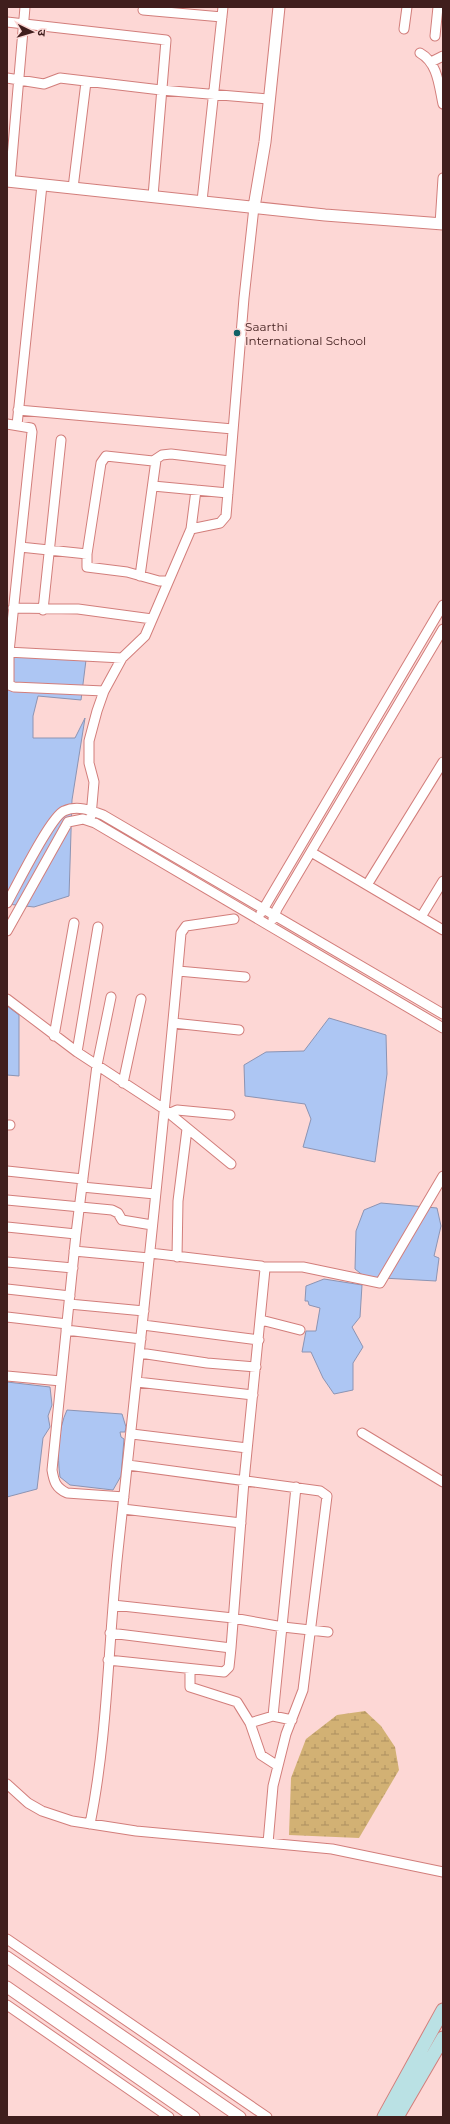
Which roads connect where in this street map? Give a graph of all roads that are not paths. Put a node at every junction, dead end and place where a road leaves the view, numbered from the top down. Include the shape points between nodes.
1 (25, 7) edge
2 (223, 7) edge
3 (279, 7) edge
4 (407, 7) edge
5 (438, 7) edge
6 (142, 10) dead end
7 (222, 18) junction
8 (7, 22) edge
9 (24, 25) junction
10 (404, 29) dead end
11 (435, 36) dead end
12 (420, 53) dead end
13 (443, 56) edge
14 (431, 62) junction
15 (440, 76) edge
16 (7, 78) edge
17 (19, 80) junction
18 (86, 82) junction
19 (161, 90) junction
20 (214, 94) junction
21 (268, 99) junction
22 (443, 104) edge
23 (443, 178) edge
24 (9, 181) edge
25 (42, 184) junction
26 (73, 188) junction
27 (153, 196) junction
28 (202, 201) junction
29 (254, 207) junction
30 (442, 224) edge
31 (18, 410) junction
32 (7, 424) edge
33 (17, 425) junction
34 (233, 429) junction
35 (61, 440) dead end
36 (156, 460) junction
37 (230, 461) junction
38 (154, 486) junction
39 (196, 490) junction
40 (228, 493) junction
41 (191, 529) junction
42 (20, 547) junction
43 (49, 550) junction
44 (87, 554) junction
45 (140, 576) junction
46 (168, 581) junction
47 (443, 605) edge
48 (13, 608) junction
49 (44, 610) junction
50 (152, 619) junction
51 (443, 629) edge
52 (8, 652) edge
53 (122, 658) junction
54 (104, 691) junction
55 (443, 762) edge
56 (92, 811) junction
57 (90, 821) junction
58 (311, 852) junction
59 (443, 881) edge
60 (367, 885) junction
61 (7, 903) edge
62 (264, 909) junction
63 (275, 915) junction
64 (421, 917) junction
65 (234, 919) dead end
66 (258, 919) junction
67 (74, 922) dead end
68 (270, 926) junction
69 (98, 927) dead end
70 (7, 930) edge
71 (443, 930) edge
72 (178, 971) junction
73 (245, 978) dead end
74 (111, 997) dead end
75 (7, 999) edge
76 (141, 999) dead end
77 (443, 1014) edge
78 (173, 1023) junction
79 (443, 1028) edge
80 (239, 1030) dead end
81 (54, 1036) junction
82 (77, 1052) junction
83 (97, 1065) junction
84 (123, 1082) junction
85 (166, 1111) junction
86 (230, 1115) dead end
87 (187, 1129) junction
88 (230, 1164) dead end
89 (7, 1171) edge
90 (443, 1176) edge
91 (82, 1183) junction
92 (155, 1194) junction
93 (7, 1200) edge
94 (80, 1207) junction
95 (152, 1225) junction
96 (7, 1227) edge
97 (76, 1234) junction
98 (74, 1251) junction
99 (149, 1256) junction
100 (177, 1257) junction
101 (7, 1262) edge
102 (264, 1267) junction
103 (73, 1268) junction
104 (7, 1289) edge
105 (70, 1300) junction
106 (144, 1311) junction
107 (7, 1317) edge
108 (261, 1320) junction
109 (143, 1325) junction
110 (67, 1327) junction
111 (300, 1330) dead end
112 (141, 1339) junction
113 (259, 1340) junction
114 (140, 1352) junction
115 (256, 1367) junction
116 (7, 1376) edge
117 (61, 1381) junction
118 (137, 1382) junction
119 (253, 1395) junction
120 (362, 1433) dead end
121 (132, 1434) junction
122 (247, 1448) junction
123 (128, 1465) junction
124 (244, 1481) junction
125 (443, 1482) edge
126 (296, 1487) junction
127 (124, 1497) junction
128 (123, 1509) junction
129 (241, 1523) junction
130 (113, 1605) junction
131 (233, 1618) junction
132 (283, 1627) junction
133 (312, 1630) junction
134 (328, 1632) dead end
135 (110, 1633) junction
136 (231, 1648) junction
137 (108, 1660) junction
138 (190, 1669) junction
139 (273, 1716) junction
140 (292, 1720) junction
141 (250, 1723) junction
142 (278, 1766) junction
143 (7, 1784) edge
144 (90, 1824) junction
145 (268, 1842) junction
146 (443, 1872) edge
147 (7, 1939) edge
148 (7, 1956) edge
149 (7, 1987) edge
150 (7, 2005) edge
151 (443, 2010) edge
152 (443, 2038) edge
153 (169, 2117) edge
154 (194, 2117) edge
155 (240, 2117) edge
156 (267, 2117) edge
157 (384, 2117) edge
158 (398, 2117) edge

1 - 9 street
2 - 7 street
3 - 21 street
4 - 10 street
5 - 11 street
6 - 7 street
7 - 20 street
8 - 9 street
9 - 17 street
9 - 19 street via 166,40
12 - 14 street
13 - 14 street
14 - 15 street
15 - 22 street
16 - 17 street
17 - 18 street via 44,84 56,78
17 - 24 street
18 - 19 street
18 - 26 street
19 - 20 street
19 - 27 street
20 - 21 street
20 - 28 street
21 - 29 street via 265,142
23 - 30 street
24 - 25 street
25 - 26 street
25 - 31 street
26 - 27 street
27 - 28 street
28 - 29 street
29 - 30 street via 325,216
29 - 34 street
31 - 33 street
31 - 34 street
32 - 33 street
33 - 42 street via 31,428 32,432
34 - 37 street
35 - 43 street
36 - 37 street via 162,455 171,454
36 - 38 street
36 - 44 street via 109,456 102,458
37 - 40 street
38 - 39 street
38 - 45 street
39 - 40 street
39 - 41 street
40 - 41 street via 226,516 220,523
41 - 46 street
42 - 43 street
42 - 48 street
43 - 44 street
43 - 49 street
44 - 45 street via 87,567
45 - 46 street
46 - 50 street
47 - 62 street
48 - 49 street
48 - 52 street
49 - 50 street via 78,609
50 - 53 street via 145,636
51 - 58 street
52 - 53 street
52 - 54 street via 9,685
53 - 54 street
54 - 56 street via 89,741 89,763 94,782
55 - 60 street
56 - 57 street
56 - 61 street via 78,808 62,812 51,824
56 - 62 street
57 - 66 street
57 - 70 street via 68,822
58 - 60 street
58 - 63 street
59 - 64 street
60 - 64 street
62 - 63 street
62 - 66 street
63 - 68 street
63 - 77 street
64 - 71 street
65 - 72 street via 186,926 183,929
66 - 68 street
67 - 81 street
68 - 79 street
69 - 82 street
72 - 73 street
72 - 78 street
74 - 83 street
75 - 81 street
76 - 84 street
78 - 80 street
78 - 85 street
81 - 82 street
82 - 83 street
83 - 84 street
83 - 91 street
84 - 85 street
85 - 86 street
85 - 87 street
85 - 92 street
87 - 88 street
87 - 100 street via 178,1201
89 - 91 street
90 - 102 street via 380,1283 303,1267
91 - 92 street
91 - 94 street
92 - 95 street
93 - 94 street
94 - 95 street via 112,1210 118,1213 122,1220
94 - 97 street
95 - 99 street
96 - 97 street
97 - 98 street
98 - 99 street
98 - 103 street
99 - 100 street
99 - 106 street
100 - 102 street
101 - 103 street
102 - 108 street via 266,1273
103 - 105 street
104 - 105 street
105 - 106 street
105 - 110 street
106 - 109 street
107 - 110 street
108 - 111 street
108 - 113 street
109 - 112 street
109 - 113 street
110 - 112 street
110 - 117 street
112 - 114 street
113 - 115 street
114 - 115 street via 207,1363
114 - 118 street
115 - 119 street
116 - 117 street
117 - 127 street via 52,1454 54,1484 67,1493
118 - 119 street
118 - 121 street
119 - 122 street
120 - 125 street
121 - 122 street
121 - 123 street
122 - 124 street
123 - 124 street
123 - 127 street
124 - 126 street
124 - 129 street
126 - 132 street
126 - 133 street via 322,1491 327,1496
127 - 128 street
128 - 129 street
128 - 130 street
129 - 131 street
130 - 131 street
130 - 135 street
131 - 132 street
131 - 136 street
132 - 133 street
132 - 139 street
133 - 134 street
133 - 140 street via 303,1690
135 - 136 street
135 - 137 street
136 - 138 street via 229,1667 224,1672
137 - 138 street
137 - 144 street via 97,1783
138 - 141 street via 190,1687 237,1702
139 - 140 street
139 - 141 street
140 - 142 street
141 - 142 street via 261,1755
142 - 145 street via 273,1786
143 - 144 street via 28,1803 42,1811
144 - 145 street
145 - 146 street via 353,1852
147 - 156 street
148 - 155 street
149 - 154 street
150 - 153 street
151 - 157 main road
152 - 158 main road

